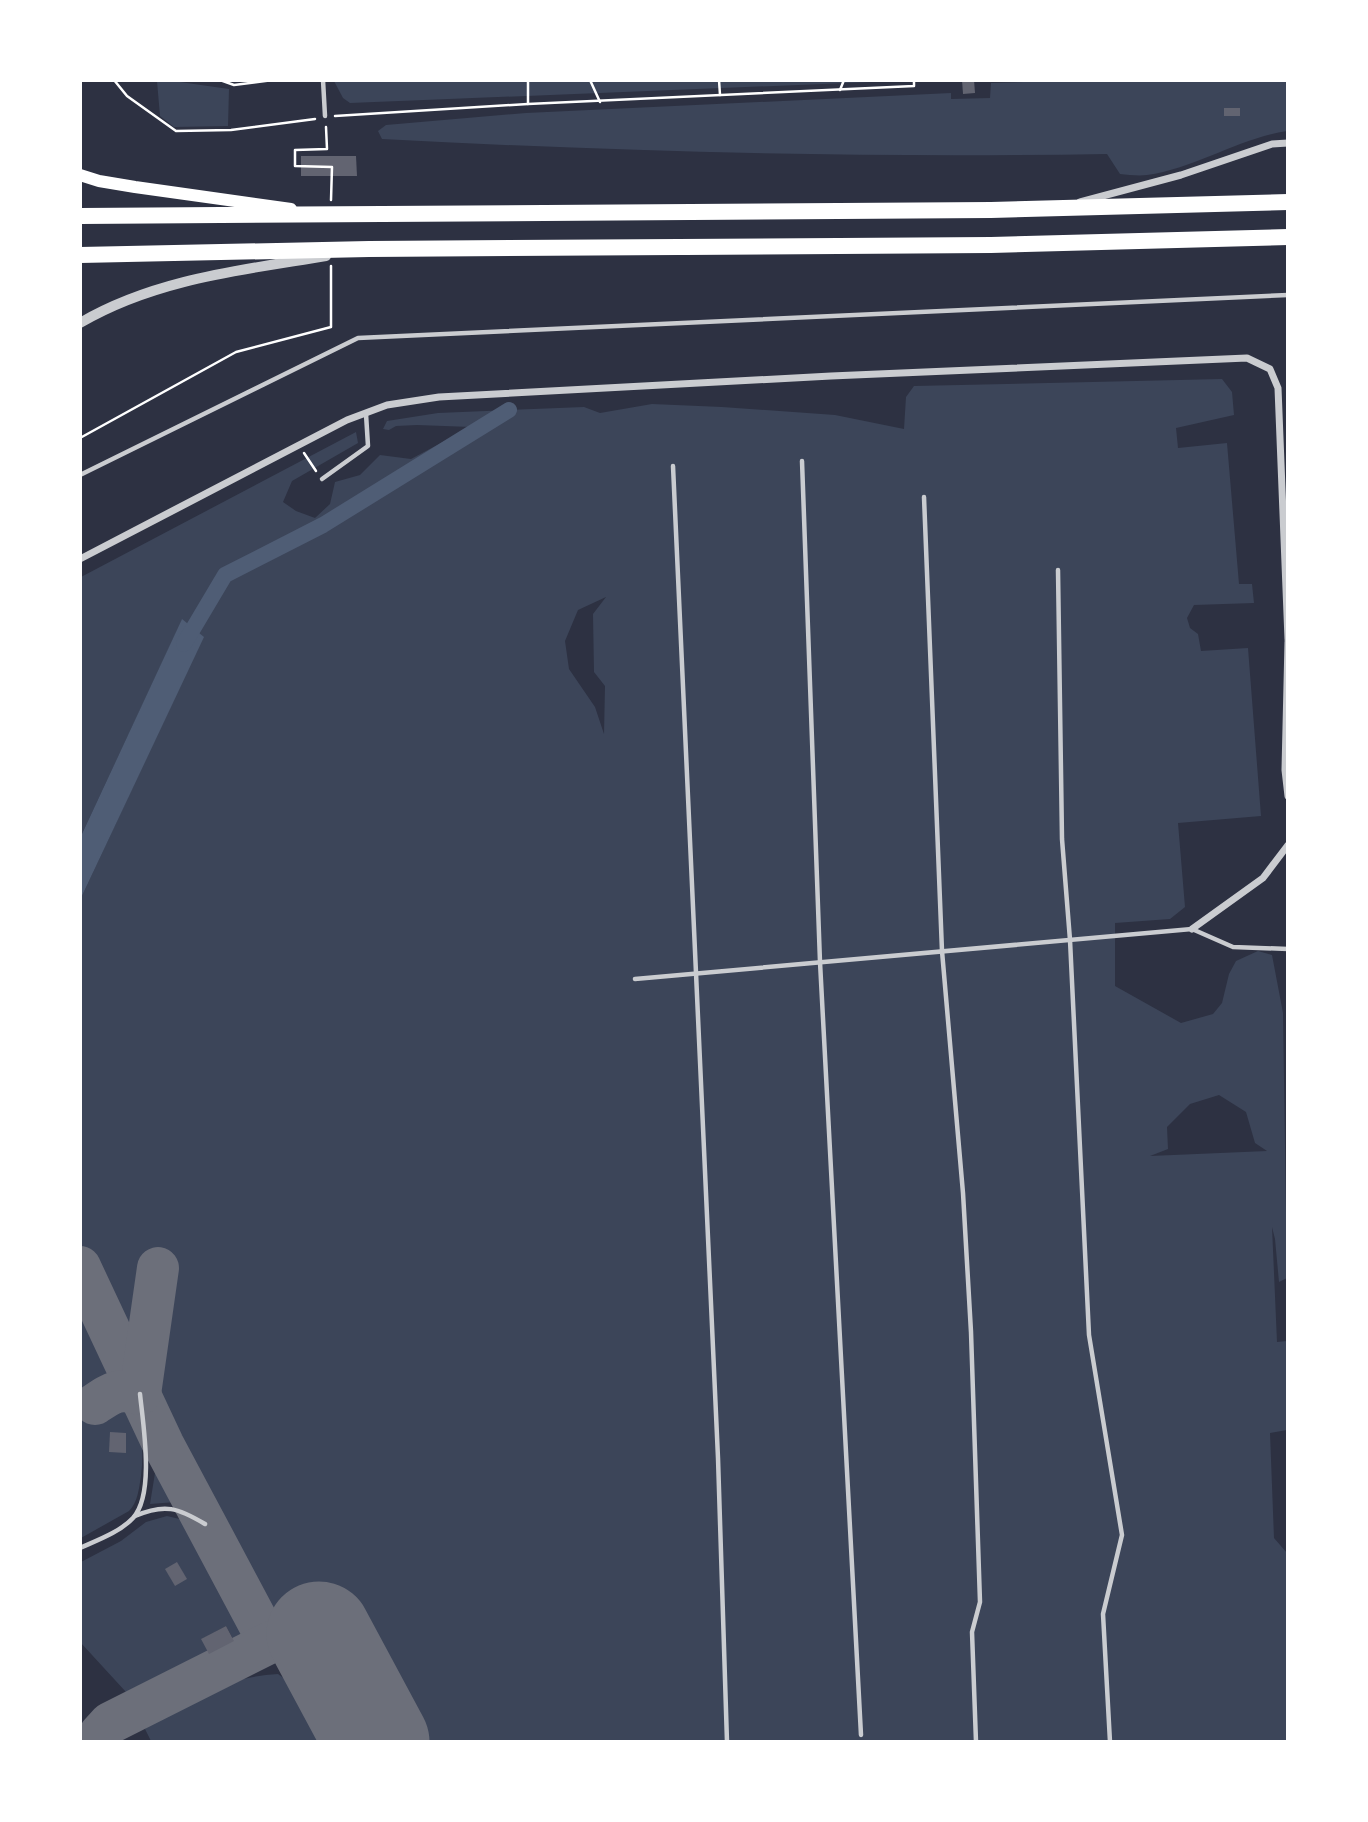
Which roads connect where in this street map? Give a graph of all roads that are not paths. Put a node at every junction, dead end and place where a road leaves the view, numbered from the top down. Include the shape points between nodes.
1 (323, 80) edge
2 (326, 116) road end
3 (1287, 142) edge
4 (80, 175) edge
5 (1287, 202) edge
6 (1059, 207) junction
7 (325, 209) junction
8 (80, 216) edge
9 (1287, 237) edge
10 (369, 249) junction
11 (80, 255) edge
12 (1287, 295) edge
13 (80, 323) edge
14 (365, 413) junction
15 (802, 461) dead end
16 (673, 466) dead end
17 (80, 475) edge
18 (322, 479) road end
19 (924, 497) dead end
20 (80, 559) edge
21 (1058, 570) dead end
22 (1287, 641) edge
23 (1287, 796) edge
24 (1287, 845) edge
25 (1192, 929) junction
26 (1070, 940) junction
27 (1287, 949) edge
28 (942, 951) junction
29 (820, 962) junction
30 (695, 974) junction
31 (635, 979) dead end
32 (141, 1394) dead end
33 (134, 1517) junction
34 (205, 1524) dead end
35 (80, 1548) edge
36 (861, 1735) dead end
37 (727, 1741) edge
38 (976, 1741) edge
39 (1110, 1741) edge

1 - 2 lane
3 - 6 street
4 - 7 main road via 135,187
5 - 6 highway
6 - 7 highway
7 - 8 highway via 232,216
9 - 10 highway via 991,245
10 - 11 highway
10 - 13 street via 198,278 127,299
12 - 17 lane via 358,338
14 - 18 lane via 368,446
14 - 20 street
14 - 22 street via 439,397 1247,358 1270,369 1278,388
15 - 29 lane
16 - 30 lane
19 - 28 lane
21 - 26 lane via 1062,839
22 - 23 street
24 - 25 street via 1263,878
25 - 26 lane
25 - 27 lane via 1233,947
26 - 28 lane
26 - 39 lane via 1088,1335 1122,1535 1104,1614
28 - 29 lane
28 - 38 lane via 964,1193 971,1332 980,1602 972,1632
29 - 30 lane
29 - 36 lane
30 - 31 lane
30 - 37 lane
32 - 33 lane via 147,1467
33 - 34 lane via 153,1508 174,1508
33 - 35 lane

